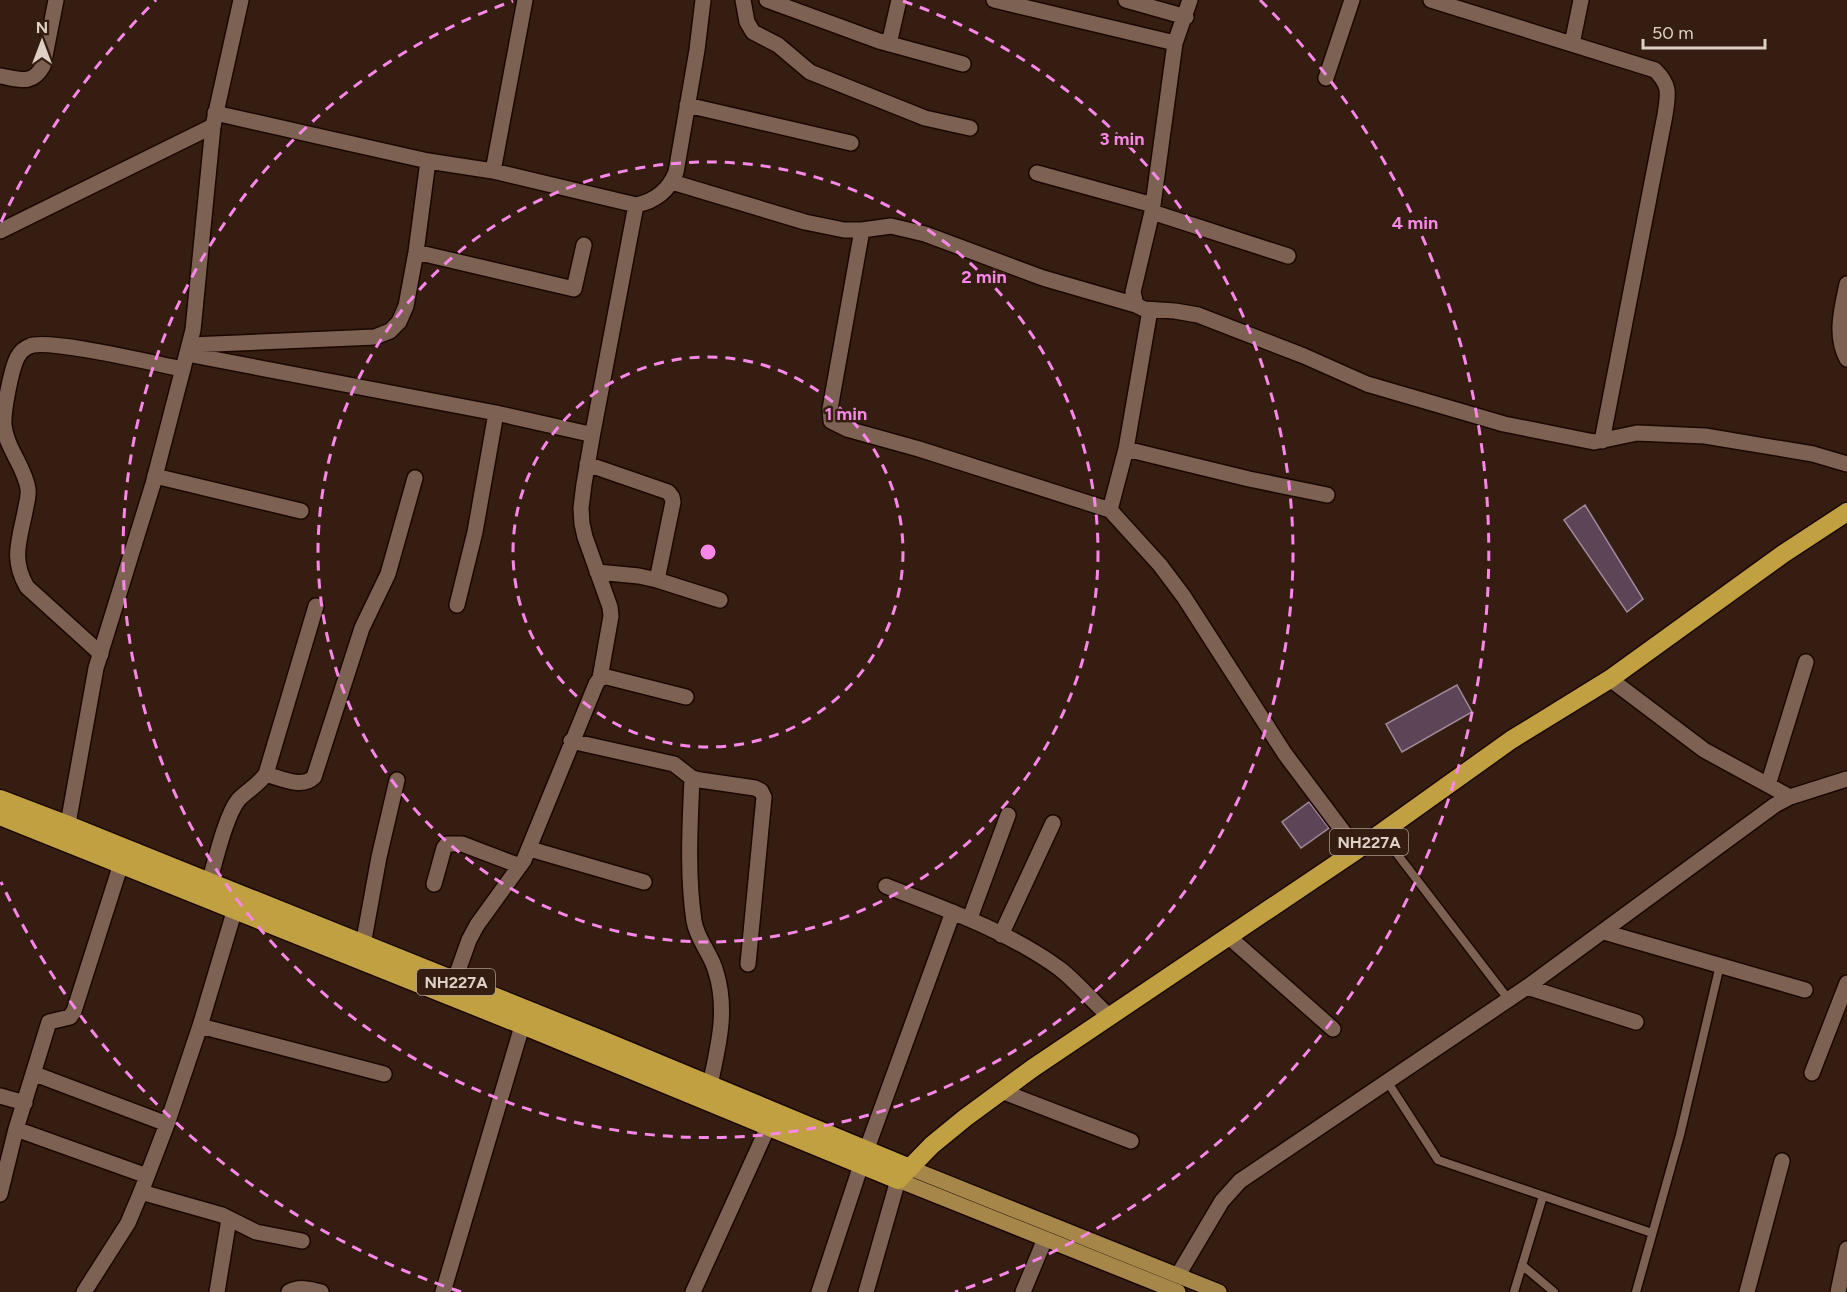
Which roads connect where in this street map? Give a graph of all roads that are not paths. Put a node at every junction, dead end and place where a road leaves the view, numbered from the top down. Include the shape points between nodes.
1 (56, 0) edge
2 (241, 0) edge
3 (525, 0) edge
4 (703, 0) edge
5 (743, 0) edge
6 (767, 0) edge
7 (899, 0) edge
8 (994, 0) edge
9 (1126, 0) edge
10 (1190, 0) edge
11 (1352, 0) edge
12 (1431, 0) edge
13 (1581, 0) edge
14 (1466, 5) edge
15 (1186, 17) junction
16 (1175, 43) junction
17 (889, 44) junction
18 (1572, 44) junction
19 (963, 64) dead end
20 (0, 76) edge
21 (1326, 78) dead end
22 (687, 105) junction
23 (214, 120) junction
24 (970, 128) dead end
25 (851, 144) dead end
26 (428, 161) junction
27 (494, 171) junction
28 (1037, 173) dead end
29 (672, 182) junction
30 (636, 205) junction
31 (1152, 208) junction
32 (862, 230) junction
33 (0, 231) edge
34 (584, 245) dead end
35 (416, 252) junction
36 (1288, 256) dead end
37 (1847, 284) edge
38 (1143, 307) junction
39 (187, 356) junction
40 (1847, 359) edge
41 (496, 413) junction
42 (593, 432) junction
43 (1602, 441) junction
44 (1126, 449) junction
45 (587, 464) junction
46 (1847, 464) edge
47 (155, 476) junction
48 (414, 478) dead end
49 (1327, 495) dead end
50 (1110, 510) junction
51 (301, 512) dead end
52 (1847, 512) edge
53 (597, 572) junction
54 (657, 580) junction
55 (720, 600) dead end
56 (457, 605) dead end
57 (316, 606) dead end
58 (101, 654) junction
59 (1806, 662) dead end
60 (600, 678) junction
61 (1610, 679) junction
62 (686, 697) dead end
63 (572, 741) junction
64 (266, 774) junction
65 (692, 778) junction
66 (1847, 779) edge
67 (397, 780) dead end
68 (1768, 785) junction
69 (1790, 797) junction
70 (0, 800) edge
71 (1008, 815) dead end
72 (0, 816) edge
73 (1053, 823) dead end
74 (66, 833) junction
75 (1381, 833) junction
76 (530, 849) junction
77 (1357, 850) junction
78 (121, 864) junction
79 (520, 866) junction
80 (644, 882) dead end
81 (209, 883) junction
82 (435, 884) dead end
83 (886, 886) dead end
84 (235, 909) junction
85 (953, 912) junction
86 (970, 918) junction
87 (1604, 932) junction
88 (1001, 935) junction
89 (1229, 937) junction
90 (363, 945) junction
91 (748, 964) dead end
92 (1720, 965) junction
93 (454, 982) junction
94 (1847, 983) edge
95 (1527, 987) junction
96 (1804, 990) dead end
97 (1509, 1000) junction
98 (1110, 1017) junction
99 (525, 1018) junction
100 (1636, 1022) dead end
101 (200, 1026) junction
102 (1333, 1029) dead end
103 (1812, 1073) dead end
104 (35, 1074) junction
105 (384, 1074) dead end
106 (1387, 1081) junction
107 (710, 1085) junction
108 (1001, 1091) junction
109 (0, 1096) edge
110 (25, 1103) junction
111 (167, 1124) junction
112 (768, 1127) junction
113 (16, 1129) junction
114 (1131, 1140) dead end
115 (864, 1158) junction
116 (1782, 1161) dead end
117 (904, 1174) junction
118 (147, 1176) junction
119 (141, 1192) junction
120 (0, 1194) edge
121 (1543, 1196) junction
122 (229, 1219) junction
123 (1652, 1233) junction
124 (1045, 1239) junction
125 (302, 1241) dead end
126 (1847, 1249) edge
127 (1522, 1265) junction
128 (1179, 1275) junction
129 (1150, 1287) edge
130 (84, 1292) edge
131 (217, 1292) edge
132 (289, 1292) edge
133 (321, 1292) edge
134 (443, 1292) edge
135 (693, 1292) edge
136 (819, 1292) edge
137 (866, 1292) edge
138 (1023, 1292) edge
139 (1178, 1292) edge
140 (1219, 1292) edge
141 (1514, 1292) edge
142 (1554, 1292) edge
143 (1636, 1292) edge
144 (1747, 1292) edge
145 (1838, 1292) edge

1 - 20 street via 38,76 24,80
2 - 23 street
3 - 27 street
4 - 22 street
5 - 24 street via 753,32 778,45 810,72 925,118
6 - 17 street
7 - 17 street
8 - 16 street
9 - 15 street
10 - 15 street
11 - 21 street
12 - 14 street
13 - 18 street
14 - 18 street
15 - 16 street
16 - 31 street
17 - 19 street
18 - 43 street via 1655,70 1668,91
22 - 25 street
22 - 29 street
23 - 26 street
23 - 33 street
23 - 39 street via 193,330
26 - 27 street
26 - 35 street
27 - 30 street
28 - 31 street
29 - 30 street via 658,198
29 - 32 street via 805,222
30 - 42 street
31 - 36 street
31 - 38 street via 1133,292
32 - 38 street via 891,226 925,234 1043,278
32 - 50 street via 831,421
34 - 35 street via 574,289
35 - 39 street via 406,306 390,331 375,337
37 - 40 street via 1840,333
38 - 43 street via 1198,315 1304,356 1344,376 1420,401 1568,439
38 - 44 street
39 - 41 street
39 - 47 street
39 - 58 street via 32,345 16,359 4,423 28,492 16,562 19,574 27,587
41 - 42 street
41 - 56 street via 475,532
42 - 45 street
43 - 46 street via 1637,433 1705,436 1813,454
44 - 49 street
44 - 50 street
45 - 53 street via 582,524
45 - 54 street via 668,492 672,497
47 - 51 street
47 - 58 street
48 - 64 street via 388,574 362,628 314,777 302,783
50 - 77 street via 1184,597 1286,754
52 - 61 highway, NH227A
53 - 54 street
53 - 60 street via 611,615
54 - 55 street
57 - 64 street
58 - 74 street
59 - 68 street
60 - 62 street
60 - 63 street
61 - 68 street via 1704,750
61 - 75 highway, NH227A via 1511,740
63 - 65 street via 674,764
63 - 76 street
64 - 81 street via 231,811
65 - 91 street via 755,788 764,797
65 - 107 street via 694,921 716,970 723,1011
66 - 69 street
67 - 90 street
68 - 69 street
69 - 87 street
70 - 74 highway, NH227A
71 - 86 street
72 - 74 highway, NH227A
73 - 88 street
74 - 78 highway, NH227A
74 - 81 highway, NH227A
75 - 77 highway, NH227A
75 - 97 lane
76 - 79 street
76 - 80 street
77 - 89 highway, NH227A
78 - 84 highway, NH227A
78 - 104 street via 74,1011 70,1017 50,1022
79 - 82 street via 462,844 447,844
79 - 93 street via 469,940
81 - 90 highway, NH227A
83 - 85 street
84 - 99 highway, NH227A
84 - 101 street
85 - 86 street
85 - 115 street
86 - 88 street
87 - 92 street
87 - 95 street
88 - 98 street via 1062,970
89 - 98 highway, NH227A
89 - 102 street
90 - 93 highway, NH227A
92 - 96 street
92 - 123 lane via 1680,1135
93 - 99 highway, NH227A
94 - 103 street
95 - 97 street
95 - 100 street
97 - 106 street
98 - 108 highway, NH227A
99 - 107 highway, NH227A
99 - 112 highway, NH227A
99 - 134 street
101 - 105 street
101 - 111 street
104 - 110 street
104 - 111 street
106 - 121 lane via 1438,1160
106 - 128 street via 1240,1181 1222,1201
107 - 115 highway, NH227A
108 - 114 street
108 - 117 highway, NH227A via 932,1145
109 - 110 street
110 - 113 street
111 - 118 street
112 - 115 highway, NH227A
112 - 135 street
113 - 118 street
113 - 120 street
115 - 117 highway, NH227A
115 - 136 street
116 - 144 street
117 - 124 main road
117 - 128 main road
117 - 137 street
118 - 119 street
119 - 122 street
119 - 130 street via 128,1223
121 - 123 lane
121 - 127 lane
122 - 125 street via 256,1232
122 - 131 street
123 - 143 lane
124 - 129 main road
124 - 138 street
126 - 145 street
127 - 141 lane
127 - 142 lane
128 - 140 main road
129 - 139 main road
132 - 133 street via 306,1288

